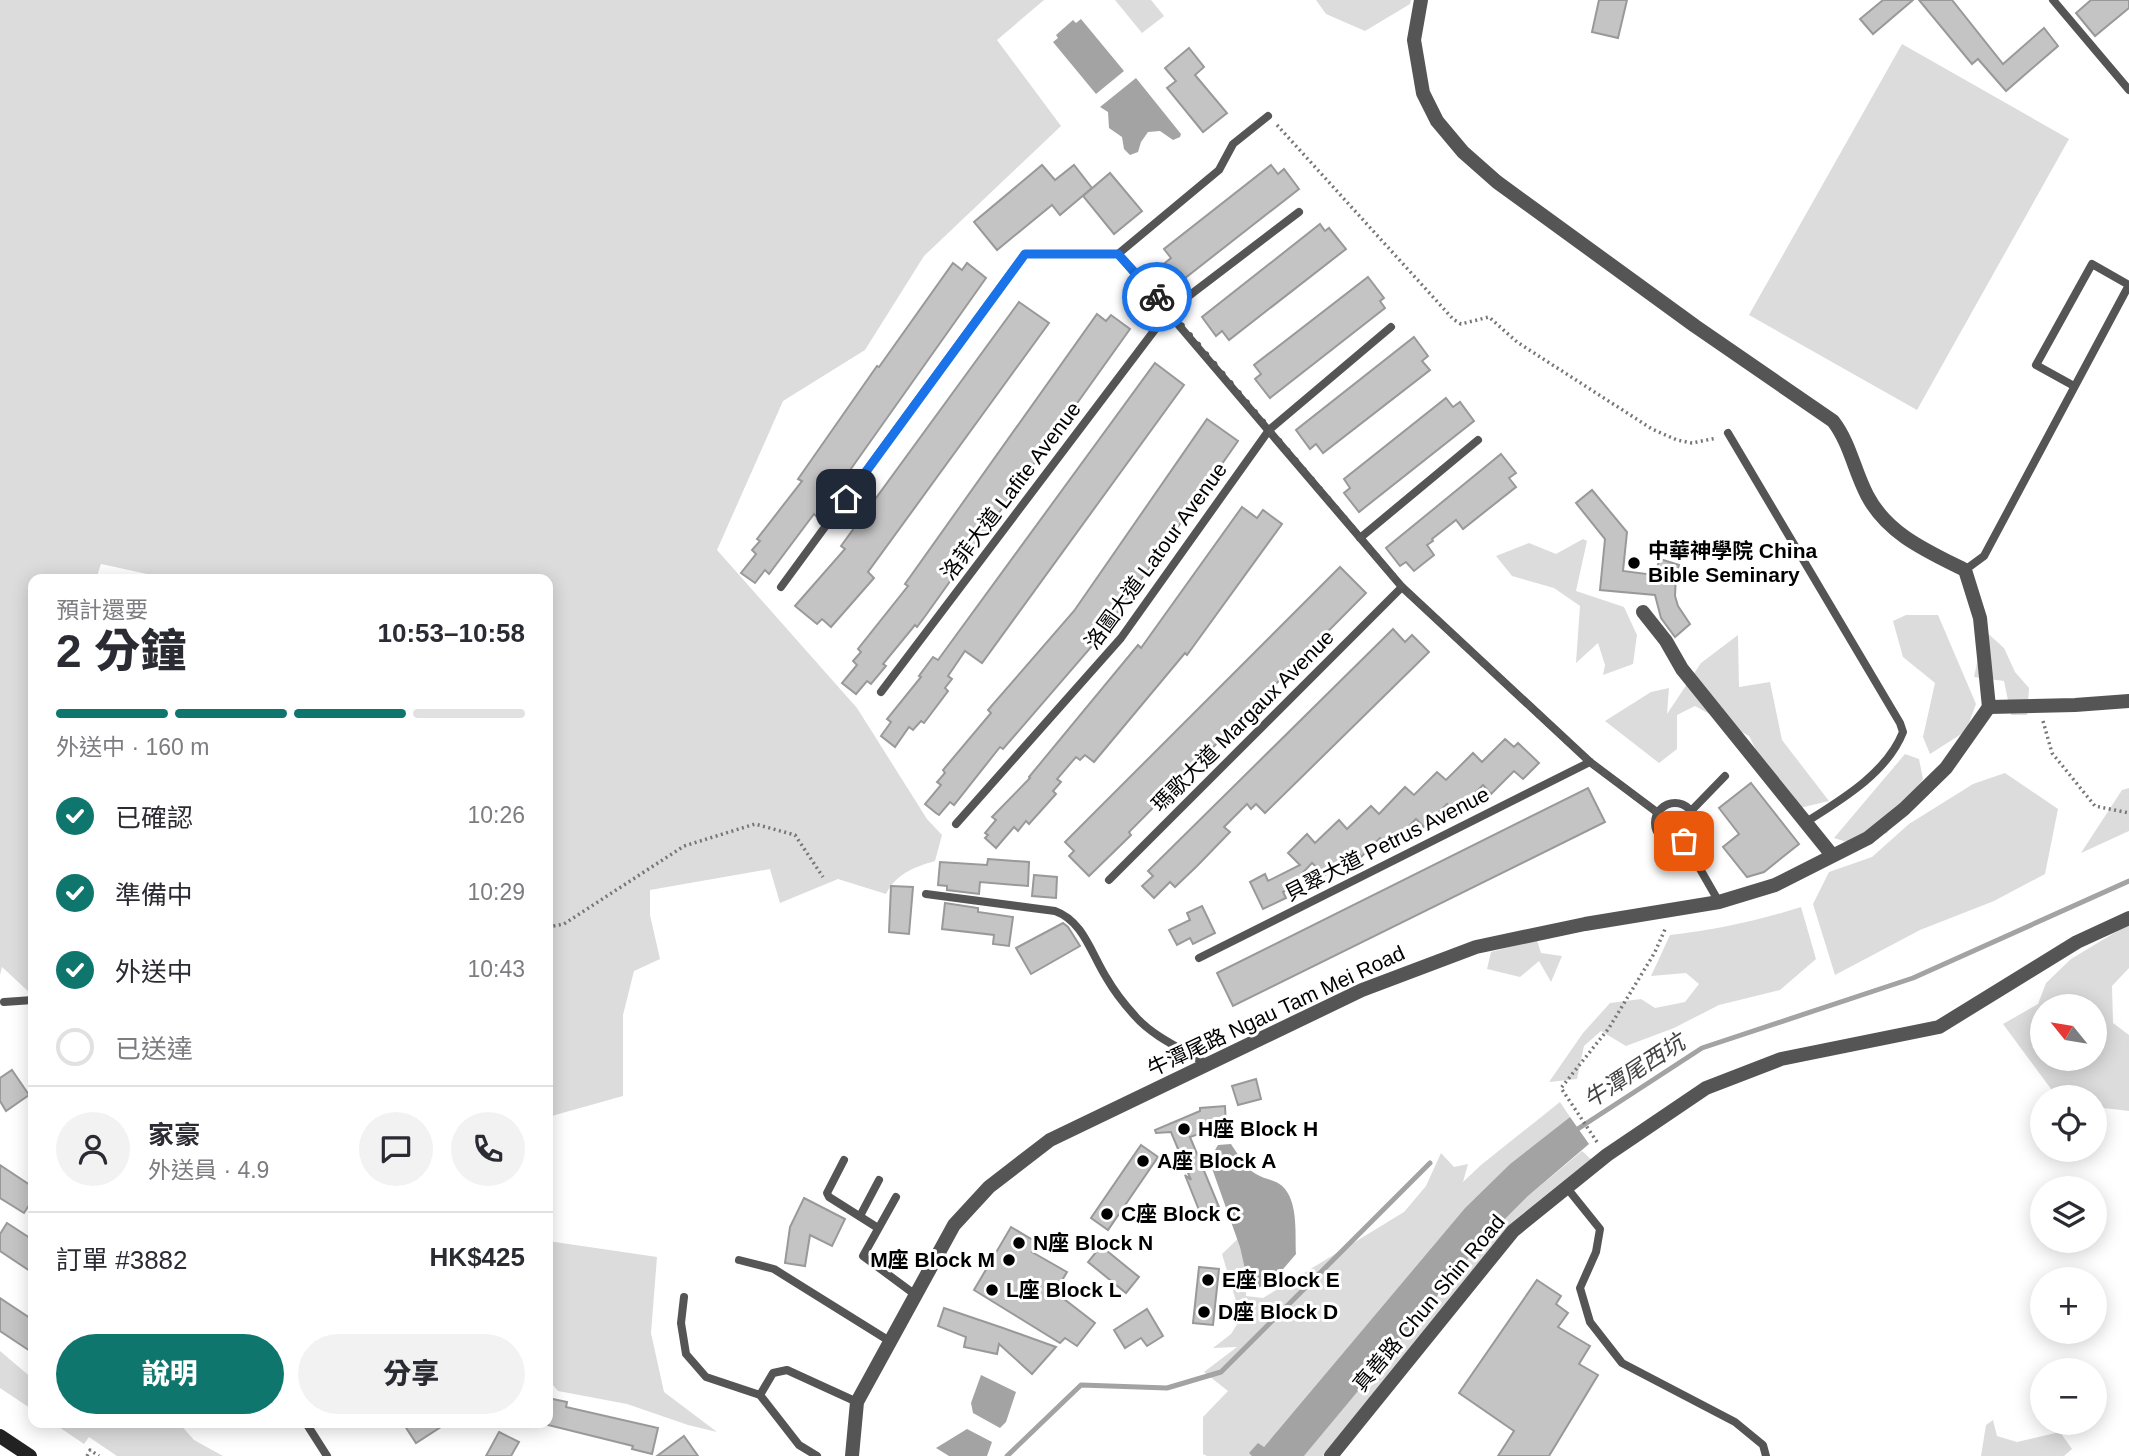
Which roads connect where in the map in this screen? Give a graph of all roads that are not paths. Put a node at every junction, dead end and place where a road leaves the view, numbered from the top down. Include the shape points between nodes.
1 (1421, 0) edge
2 (2053, 0) edge
3 (2129, 90) edge
4 (1268, 116) road end
5 (1299, 212) dead end
6 (1118, 254) junction
7 (1169, 311) junction
8 (1391, 327) dead end
9 (2074, 386) junction
10 (1269, 430) junction
11 (1728, 435) road end
12 (1478, 440) dead end
13 (1360, 538) junction
14 (1965, 570) junction
15 (781, 587) dead end
16 (1402, 587) junction
17 (1643, 612) dead end
18 (881, 692) dead end
19 (2129, 701) edge
20 (1989, 707) junction
21 (1590, 762) junction
22 (1725, 776) dead end
23 (1691, 811) junction
24 (1658, 813) junction
25 (1806, 822) junction
26 (956, 824) dead end
27 (1684, 841) junction
28 (1832, 855) junction
29 (1109, 880) dead end
30 (926, 894) dead end
31 (1719, 902) junction
32 (2129, 918) edge
33 (1199, 958) dead end
34 (28, 1000) edge
35 (4, 1002) dead end
36 (1207, 1064) junction
37 (844, 1160) dead end
38 (879, 1180) dead end
39 (1567, 1188) junction
40 (897, 1197) dead end
41 (860, 1216) junction
42 (878, 1228) junction
43 (739, 1260) dead end
44 (917, 1296) junction
45 (684, 1297) dead end
46 (891, 1342) junction
47 (760, 1395) junction
48 (857, 1402) junction
49 (309, 1428) edge
50 (0, 1436) edge
51 (30, 1456) edge
52 (327, 1456) edge
53 (817, 1456) edge
54 (852, 1456) edge
55 (1331, 1456) edge
56 (1766, 1456) edge

1 - 14 street via 1414,40 1423,93 1437,121 1463,152 1497,182 1695,326 1833,421 1845,437 1867,496 1880,515 1921,548
2 - 3 lane
4 - 6 lane via 1233,144 1219,170
5 - 7 lane, 洛菲大道 Lafite Avenue
6 - 7 lane
6 - 15 lane via 1025,254
7 - 10 lane
7 - 18 lane, 洛菲大道 Lafite Avenue
8 - 10 lane, 洛圖大道 Latour Avenue
9 - 9 lane via 2036,365 2092,264 2129,285
9 - 14 lane via 1984,556
10 - 13 lane
10 - 26 lane, 洛圖大道 Latour Avenue via 1121,638
11 - 25 lane via 1903,732 1877,769
12 - 13 lane
13 - 16 lane
14 - 20 street via 1980,618
16 - 21 lane
16 - 29 lane, 瑪歌大道 Margaux Avenue
17 - 25 street via 1682,668
19 - 20 street
20 - 28 street, 牛潭尾路 Ngau Tam Mei Road via 1929,787 1868,838
21 - 24 lane
21 - 33 lane, 貝翠大道 Petrus Avenue
22 - 23 lane
23 - 24 lane via 1673,803
23 - 27 lane via 1694,831
24 - 27 lane via 1655,826 1661,837 1672,843
25 - 28 street
27 - 31 lane
28 - 31 street, 牛潭尾路 Ngau Tam Mei Road via 1775,885
30 - 36 lane via 1067,915 1136,1018
31 - 36 street, 牛潭尾路 Ngau Tam Mei Road via 1585,923 1476,947 1362,990
32 - 39 street, 真善路 Chun Shin Road via 2077,942 1939,1027 1781,1059 1706,1088
34 - 35 lane
36 - 44 street, 牛潭尾路 Ngau Tam Mei Road via 1050,1140 1008,1170 954,1225
37 - 41 lane via 827,1193
38 - 41 lane
39 - 55 street, 真善路 Chun Shin Road via 1513,1231
39 - 56 lane via 1600,1229 1596,1252 1580,1288 1590,1322 1622,1363 1735,1422 1763,1444
40 - 42 lane
41 - 42 lane
42 - 44 lane via 864,1259
43 - 46 lane via 774,1269
44 - 46 street, 牛潭尾路 Ngau Tam Mei Road
45 - 47 lane via 681,1323 686,1354 706,1377
46 - 48 street, 牛潭尾路 Ngau Tam Mei Road
47 - 48 lane via 773,1373 787,1370
47 - 53 lane via 799,1446
48 - 54 street, 牛潭尾路 Ngau Tam Mei Road
49 - 52 lane
50 - 51 street

